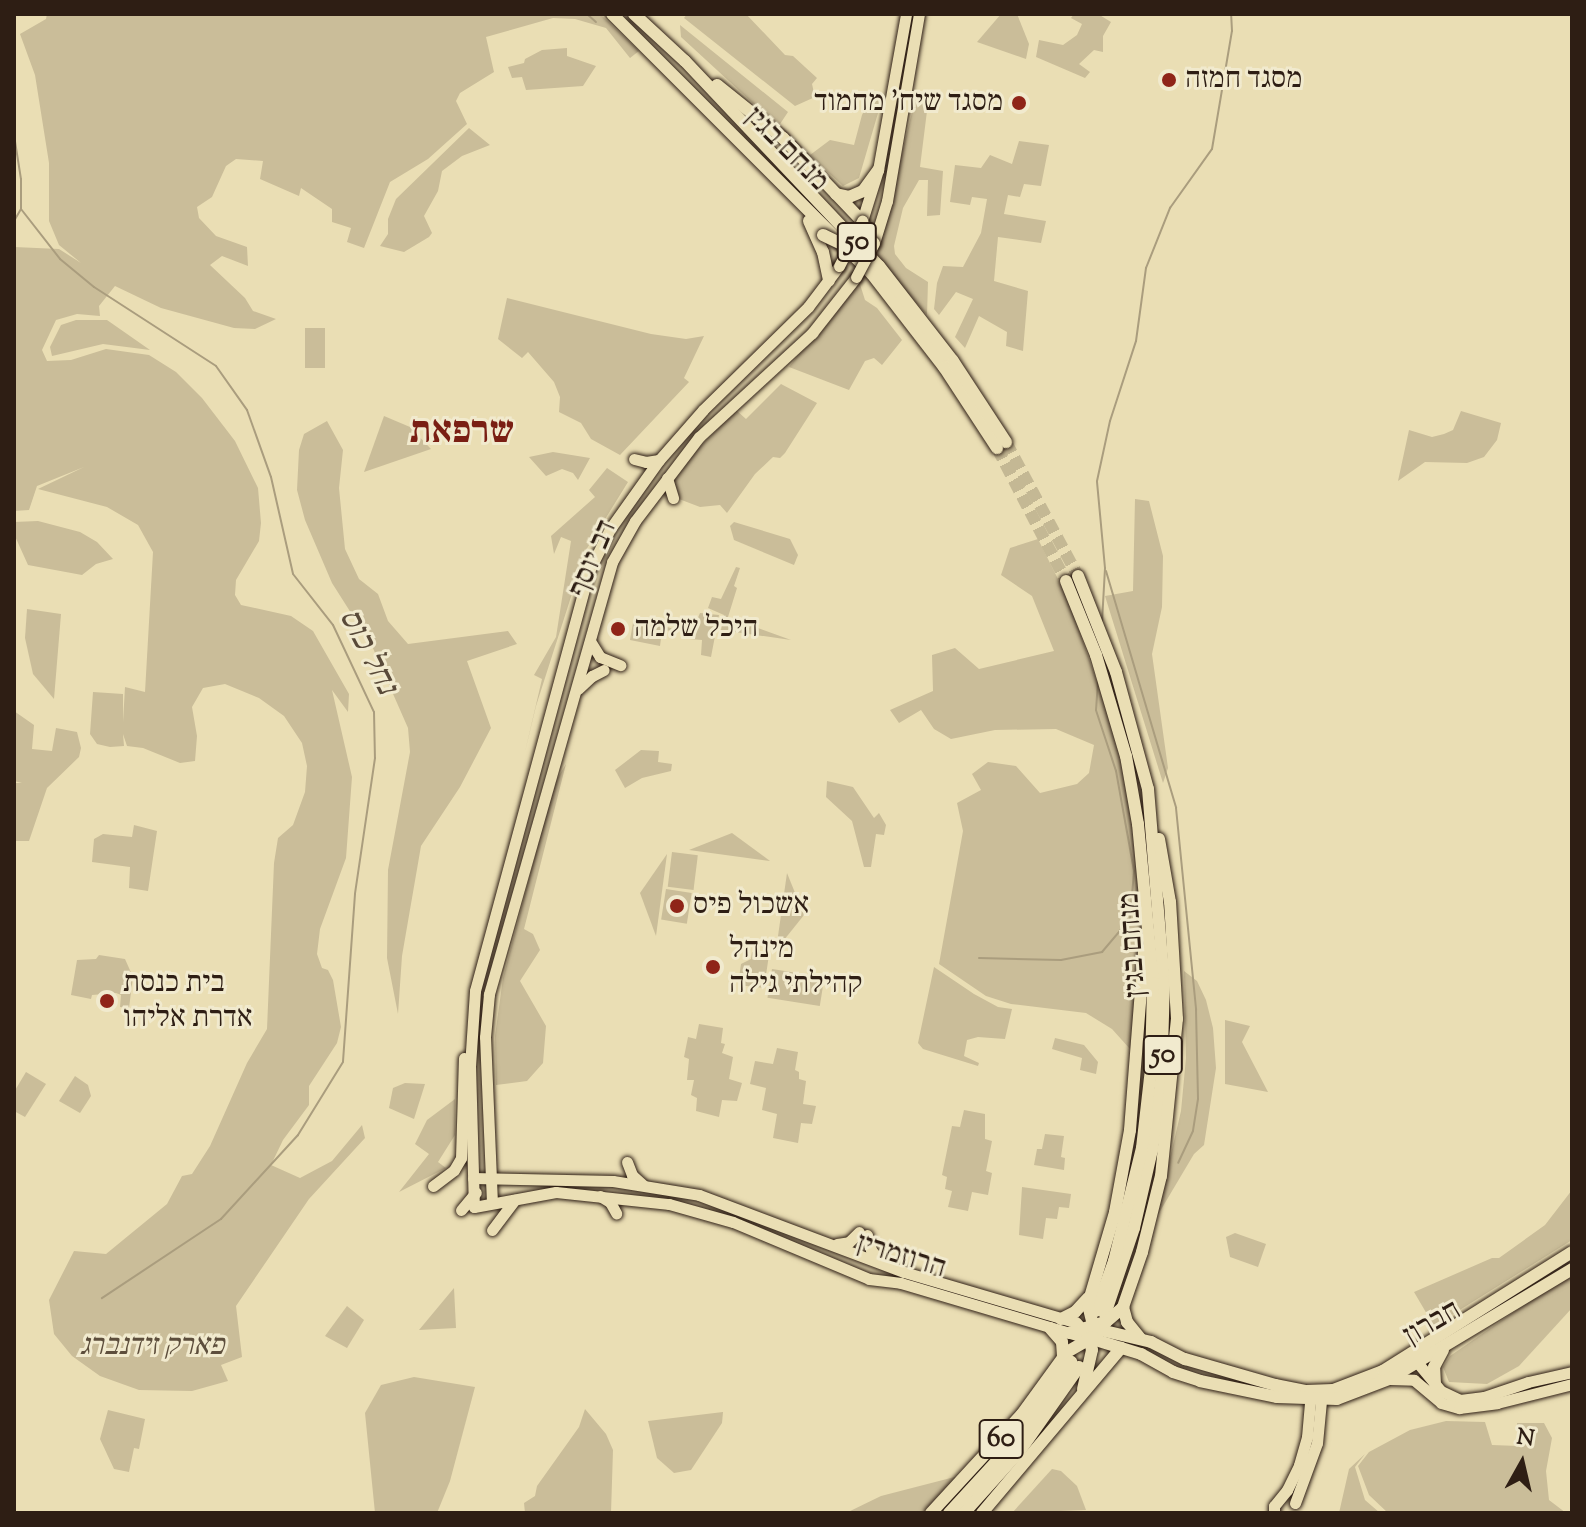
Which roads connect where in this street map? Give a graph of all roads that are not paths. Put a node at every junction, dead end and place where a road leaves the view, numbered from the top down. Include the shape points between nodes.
1 (612, 14) edge
2 (634, 14) edge
3 (906, 14) edge
4 (919, 14) edge
5 (685, 61) junction
6 (674, 73) junction
7 (878, 170) junction
8 (836, 194) junction
9 (859, 216) junction
10 (809, 221) junction
11 (876, 237) junction
12 (850, 247) junction
13 (829, 280) junction
14 (634, 459) dead end
15 (659, 460) junction
16 (667, 478) junction
17 (673, 498) dead end
18 (589, 640) junction
19 (620, 665) dead end
20 (604, 670) dead end
21 (575, 692) junction
22 (1148, 789) junction
23 (1145, 904) junction
24 (470, 1038) junction
25 (473, 1178) junction
26 (492, 1178) junction
27 (599, 1180) junction
28 (644, 1185) junction
29 (433, 1186) dead end
30 (592, 1193) junction
31 (516, 1199) junction
32 (492, 1203) junction
33 (475, 1204) junction
34 (461, 1210) dead end
35 (616, 1213) dead end
36 (492, 1230) dead end
37 (829, 1243) junction
38 (1572, 1252) edge
39 (884, 1265) junction
40 (1572, 1269) edge
41 (869, 1279) junction
42 (854, 1287) dead end
43 (1089, 1295) junction
44 (1123, 1307) junction
45 (1061, 1319) junction
46 (1050, 1328) junction
47 (1090, 1333) junction
48 (1144, 1340) junction
49 (1121, 1348) junction
50 (1444, 1348) junction
51 (1414, 1358) junction
52 (1071, 1362) junction
53 (1572, 1372) edge
54 (1389, 1379) junction
55 (1435, 1384) junction
56 (1572, 1384) edge
57 (1315, 1397) junction
58 (1078, 1400) junction
59 (1281, 1499) junction
60 (1297, 1508) edge
61 (931, 1513) edge
62 (949, 1513) edge
63 (964, 1513) edge
64 (982, 1513) edge
65 (1274, 1513) edge

1 - 6 highway, מנחם בגין / 50
2 - 5 highway, מנחם בגין / 50
3 - 7 main road, דב יוסף
4 - 11 main road, דב יוסף
5 - 6 highway, מנחם בגין / 50 via 909,301 1002,445 872,274
5 - 8 highway via 783,138
6 - 10 highway
7 - 8 highway via 863,191 849,197
7 - 9 main road, דב יוסף
8 - 9 highway
9 - 11 highway, bridge
9 - 12 main road, דב יוסף, bridge
10 - 12 highway, bridge via 823,235
10 - 13 highway
11 - 12 highway, bridge
11 - 16 main road, דב יוסף, bridge via 856,277 812,333 720,415
12 - 13 main road, דב יוסף, bridge
13 - 15 main road, דב יוסף
14 - 15 main road
15 - 24 main road, דב יוסף via 610,529 589,571 479,972
16 - 17 main road
16 - 18 main road, דב יוסף via 620,544
18 - 19 main road via 602,658
18 - 21 main road, דב יוסף
20 - 21 main road
21 - 26 main road, דב יוסף via 489,994 485,1037
22 - 23 highway, מנחם בגין / 50 via 1116,672 1072,579 1126,756
22 - 23 highway, מנחם בגין / 50 via 1163,951 1161,1082 1138,1214 1100,1313 1147,1113 1154,1006
22 - 44 highway via 1170,902 1176,1063 1161,1176
23 - 43 highway via 1130,1130 1115,1212
24 - 25 main road, דב יוסף
24 - 29 main road via 462,1068 461,1158
25 - 26 main road, הרוזמרין
25 - 33 main road, דב יוסף
26 - 27 main road, הרוזמרין
26 - 32 main road, דב יוסף
26 - 33 main road
27 - 28 main road, הרוזמרין
27 - 28 main road via 625,1165
28 - 37 main road, הרוזמרין via 714,1200
30 - 31 main road, הרוזמרין
30 - 35 main road via 610,1202
30 - 41 main road, הרוזמרין via 714,1216
31 - 32 main road, הרוזמרין
31 - 36 main road
32 - 33 main road, הרוזמרין
33 - 34 main road
37 - 39 main road, הרוזמרין
37 - 39 main road via 846,1244 863,1234
38 - 51 highway, חברון
39 - 45 main road, הרוזמרין
40 - 50 highway, חברון
41 - 42 main road
41 - 46 main road, הרוזמרין via 901,1283
43 - 45 highway
43 - 47 highway
44 - 47 highway
44 - 48 highway via 1129,1327
45 - 47 main road, הרוזמרין
46 - 47 main road, הרוזמרין
46 - 52 highway
47 - 48 highway
47 - 49 highway, הרוזמרין
47 - 52 highway, 60
47 - 58 highway via 1091,1363
48 - 57 highway via 1209,1367
49 - 57 highway, הרוזמרין via 1191,1379 1249,1393
49 - 58 highway, 60
50 - 51 highway, חברון
50 - 55 highway via 1435,1364
51 - 54 highway, חברון
51 - 55 main road
51 - 57 highway, חברון
52 - 61 highway, 60
52 - 62 highway via 1005,1452
52 - 63 highway via 1019,1452
53 - 55 main road via 1472,1400 1453,1398
54 - 56 main road via 1414,1380 1441,1403 1459,1408
54 - 57 highway, חברון via 1356,1394
57 - 59 main road via 1303,1452
57 - 60 main road via 1314,1453
58 - 64 highway, 60
59 - 60 main road
59 - 65 main road

